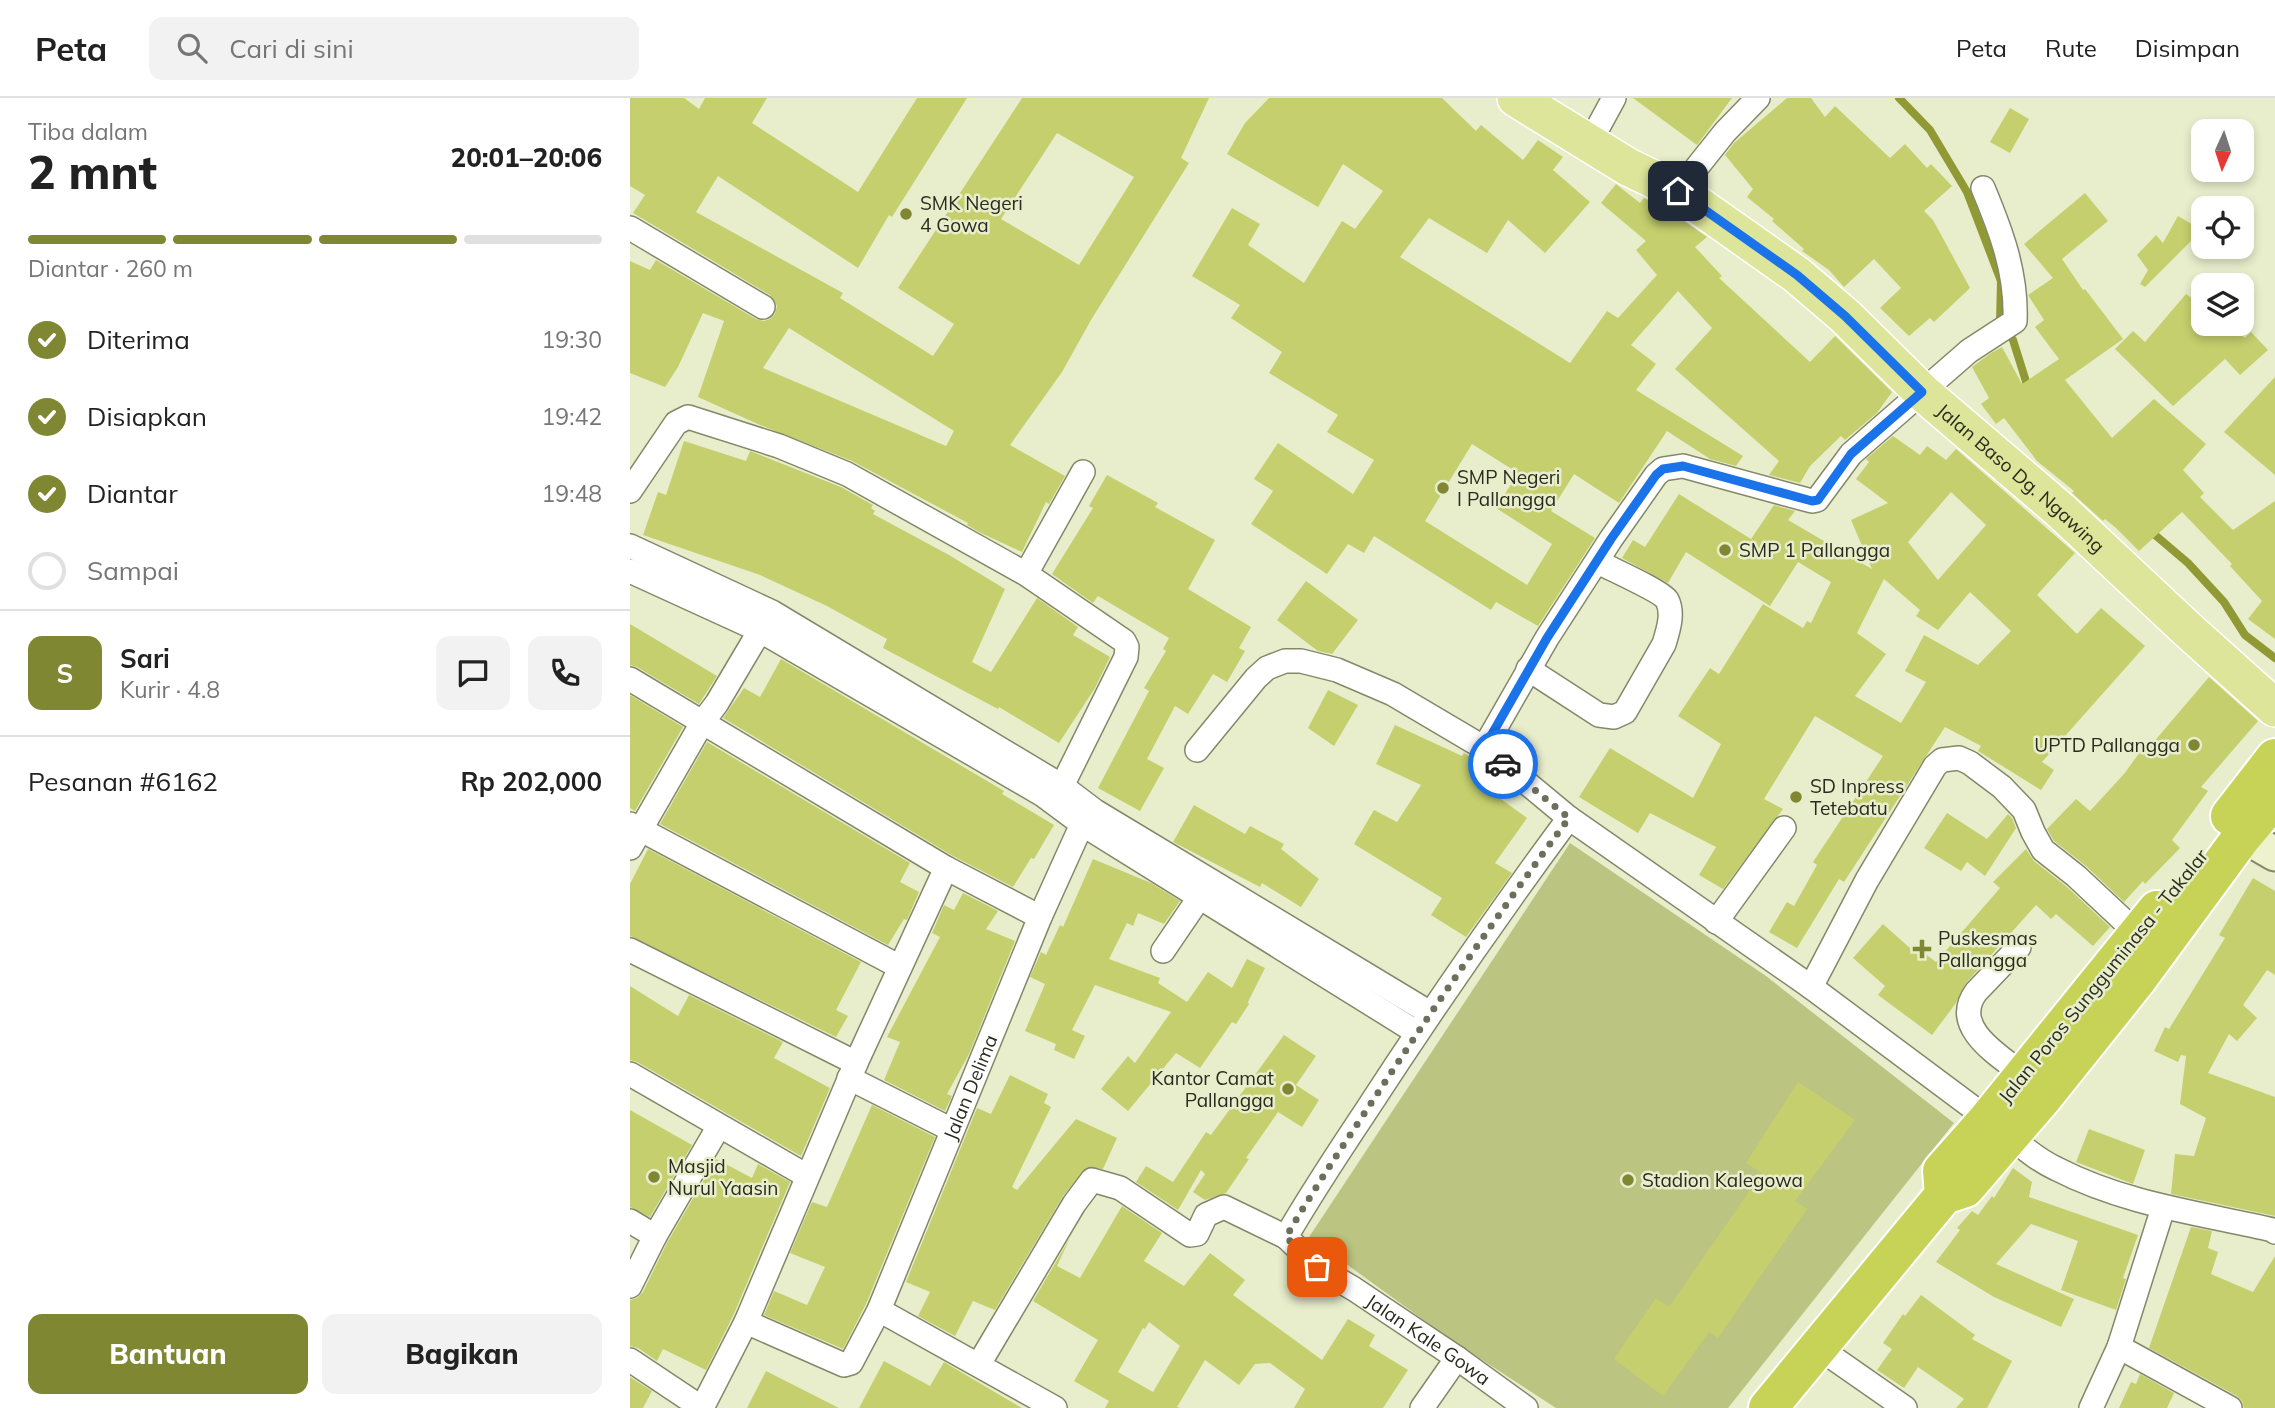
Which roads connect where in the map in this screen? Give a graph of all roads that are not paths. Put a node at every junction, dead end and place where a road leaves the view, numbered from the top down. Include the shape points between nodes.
1 (1516, 98) edge
2 (1614, 98) edge
3 (1758, 98) edge
4 (1589, 144) junction
5 (1983, 188) dead end
6 (1678, 191) junction
7 (630, 228) edge
8 (763, 307) dead end
9 (1922, 392) junction
10 (1083, 472) dead end
11 (630, 491) edge
12 (631, 548) edge
13 (1598, 562) junction
14 (630, 571) edge
15 (1026, 574) junction
16 (766, 621) junction
17 (1528, 669) junction
18 (630, 679) edge
19 (2275, 708) edge
20 (702, 723) junction
21 (1484, 748) junction
22 (1197, 750) dead end
23 (2275, 758) edge
24 (1052, 790) junction
25 (2275, 798) edge
26 (1089, 818) junction
27 (1569, 818) junction
28 (1784, 828) dead end
29 (634, 834) edge
30 (2259, 845) edge
31 (946, 868) junction
32 (1199, 898) junction
33 (1040, 917) junction
34 (1716, 922) junction
35 (2138, 934) junction
36 (2019, 947) dead end
37 (630, 950) edge
38 (1163, 951) dead end
39 (1332, 954) junction
40 (900, 967) junction
41 (1320, 974) junction
42 (1811, 986) junction
43 (1430, 1013) junction
44 (1416, 1032) junction
45 (853, 1071) junction
46 (630, 1074) edge
47 (2024, 1075) junction
48 (719, 1126) junction
49 (1998, 1128) junction
50 (952, 1130) junction
51 (807, 1175) junction
52 (2163, 1208) junction
53 (630, 1221) edge
54 (2274, 1229) edge
55 (655, 1236) junction
56 (1286, 1237) junction
57 (630, 1286) edge
58 (879, 1310) junction
59 (747, 1322) junction
60 (1819, 1348) junction
61 (2119, 1348) junction
62 (1457, 1357) junction
63 (630, 1360) edge
64 (979, 1364) junction
65 (702, 1408) edge
66 (1055, 1408) edge
67 (1422, 1408) edge
68 (1526, 1408) edge
69 (1768, 1408) edge
70 (1905, 1408) edge
71 (2091, 1408) edge
72 (2230, 1408) edge

1 - 4 main road, Jalan Baso Dg. Ngawing
2 - 4 street
3 - 6 street
4 - 6 main road, Jalan Baso Dg. Ngawing
5 - 9 street via 2000,229 2013,281 2015,321 1969,351
6 - 9 main road, Jalan Baso Dg. Ngawing via 1797,275
7 - 8 street
9 - 13 street via 1851,454 1818,500 1683,466 1663,469
9 - 19 main road, Jalan Baso Dg. Ngawing via 2060,510
10 - 15 street
11 - 15 street via 676,424 688,418 779,446 847,474
12 - 16 street
13 - 17 street
13 - 17 street via 1664,596 1670,611 1664,644 1625,712 1614,717 1599,715
14 - 16 street
15 - 24 street via 1127,647 1109,692
16 - 20 street
16 - 24 street
17 - 21 street
18 - 20 street
20 - 29 street
20 - 31 street
21 - 22 street via 1394,694 1337,670 1285,661 1256,678
21 - 27 street
23 - 35 highway, Jalan Poros Sungguminasa - Takalar
24 - 26 street
25 - 30 highway, Jalan Poros Sungguminasa - Takalar
26 - 32 street
26 - 33 street, Jalan Delima
26 - 39 street
27 - 34 street
27 - 43 street
28 - 34 street
29 - 40 street
30 - 49 highway, Jalan Poros Sungguminasa - Takalar via 2136,981 2045,1094
31 - 33 street
31 - 40 street
32 - 38 street
32 - 41 street
33 - 50 street, Jalan Delima
34 - 42 street
35 - 42 street via 2043,850 2015,797 1970,763 1950,757 1935,766
35 - 47 highway, Jalan Poros Sungguminasa - Takalar
36 - 47 street via 1976,992 1968,1016 1979,1037
37 - 45 street
39 - 41 street
39 - 43 street
40 - 45 street
41 - 44 street
42 - 49 street
43 - 44 street
44 - 56 street
45 - 50 street
45 - 51 street
46 - 48 street
47 - 49 highway, Jalan Poros Sungguminasa - Takalar
48 - 51 street
48 - 55 street
49 - 52 street via 2055,1169 2111,1193
49 - 60 highway, Jalan Poros Sungguminasa - Takalar via 1942,1171 1944,1195
50 - 58 street, Jalan Delima
51 - 59 street
52 - 54 street
52 - 61 street
53 - 55 street
55 - 57 street
56 - 62 street, Jalan Kale Gowa via 1317,1267
56 - 64 street, Jalan Kale Gowa via 1224,1207 1206,1215 1197,1234 1190,1235 1120,1188 1092,1180
58 - 59 street, Jalan Delima via 847,1366
58 - 64 street
59 - 65 street
60 - 69 highway, Jalan Poros Sungguminasa - Takalar
60 - 70 street
61 - 71 street
61 - 72 street
62 - 67 street
62 - 68 street, Jalan Kale Gowa
63 - 65 street
64 - 66 street

